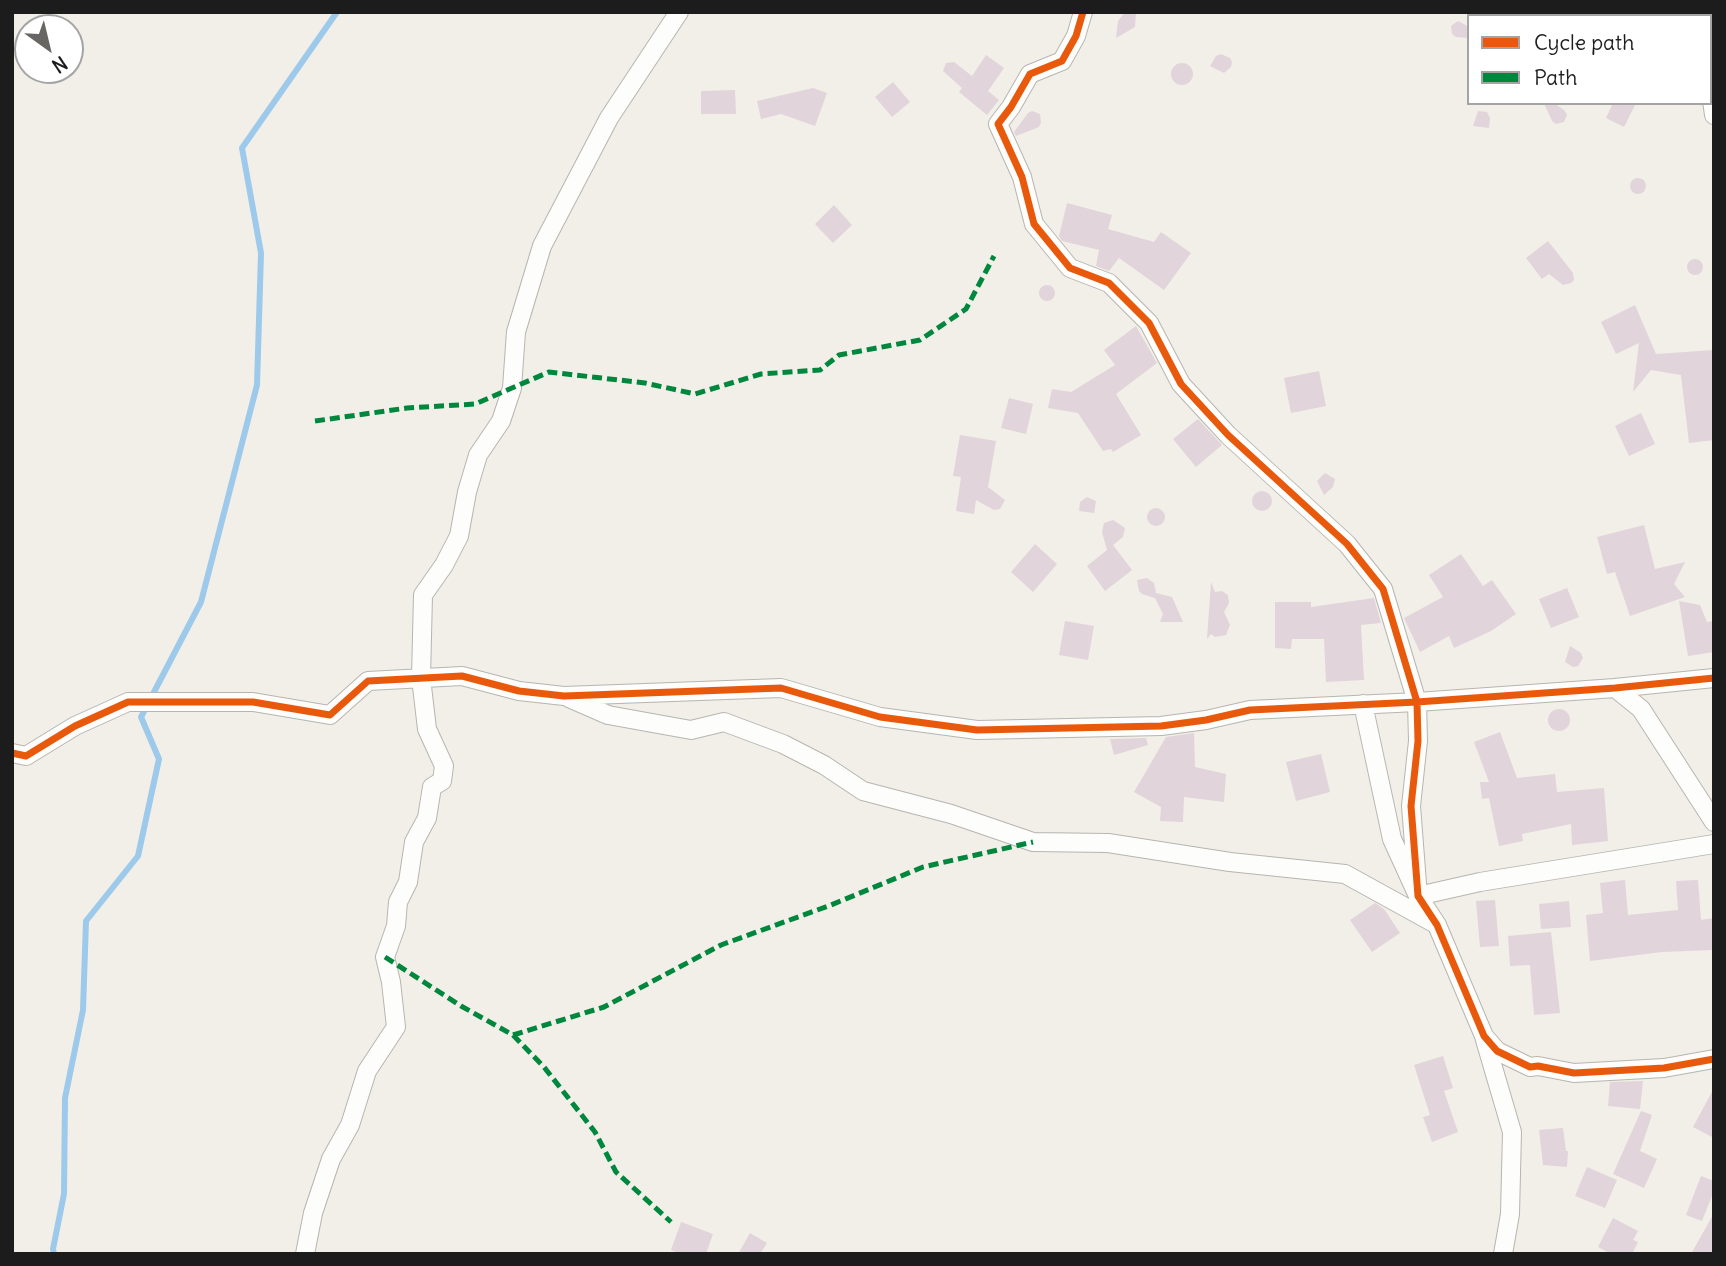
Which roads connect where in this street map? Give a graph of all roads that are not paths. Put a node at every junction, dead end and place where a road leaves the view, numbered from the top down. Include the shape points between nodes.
1 (679, 12) edge
2 (1083, 12) edge
3 (421, 678) junction
4 (1714, 678) edge
5 (1615, 688) junction
6 (564, 696) junction
7 (1417, 702) junction
8 (1363, 704) junction
9 (12, 753) edge
10 (1714, 822) edge
11 (1714, 844) edge
12 (1418, 896) junction
13 (1437, 925) junction
14 (1484, 1037) junction
15 (1714, 1059) edge
16 (305, 1254) edge
17 (1503, 1254) edge

1 - 3 street via 609,118 541,246 516,332 512,388 501,421 478,455 459,536 423,595
2 - 7 street via 1062,61 1030,74 998,124 1022,177 1034,225 1070,268 1109,283 1149,323 1181,384 1228,435 1347,544 1383,590
3 - 6 street via 462,676 519,691
3 - 9 street via 368,681 330,715 253,702 128,702 75,726 26,756
3 - 16 street via 427,729 444,766 442,781 432,787 427,818 414,842 408,882 398,902 396,926 385,957 396,1027 367,1071 350,1125 331,1159
4 - 5 street
5 - 7 street
5 - 10 street via 1641,709
6 - 8 street via 781,688 880,717 977,730 1161,726 1250,710
6 - 13 street via 608,715 691,730 724,722 783,744 863,791 1033,842 1108,843 1345,874
7 - 8 street
7 - 12 street via 1411,806
8 - 12 street via 1392,839
11 - 12 street
12 - 13 street
13 - 14 street
14 - 15 street via 1497,1051 1530,1067 1574,1073 1664,1068
14 - 17 street via 1512,1132 1510,1214

